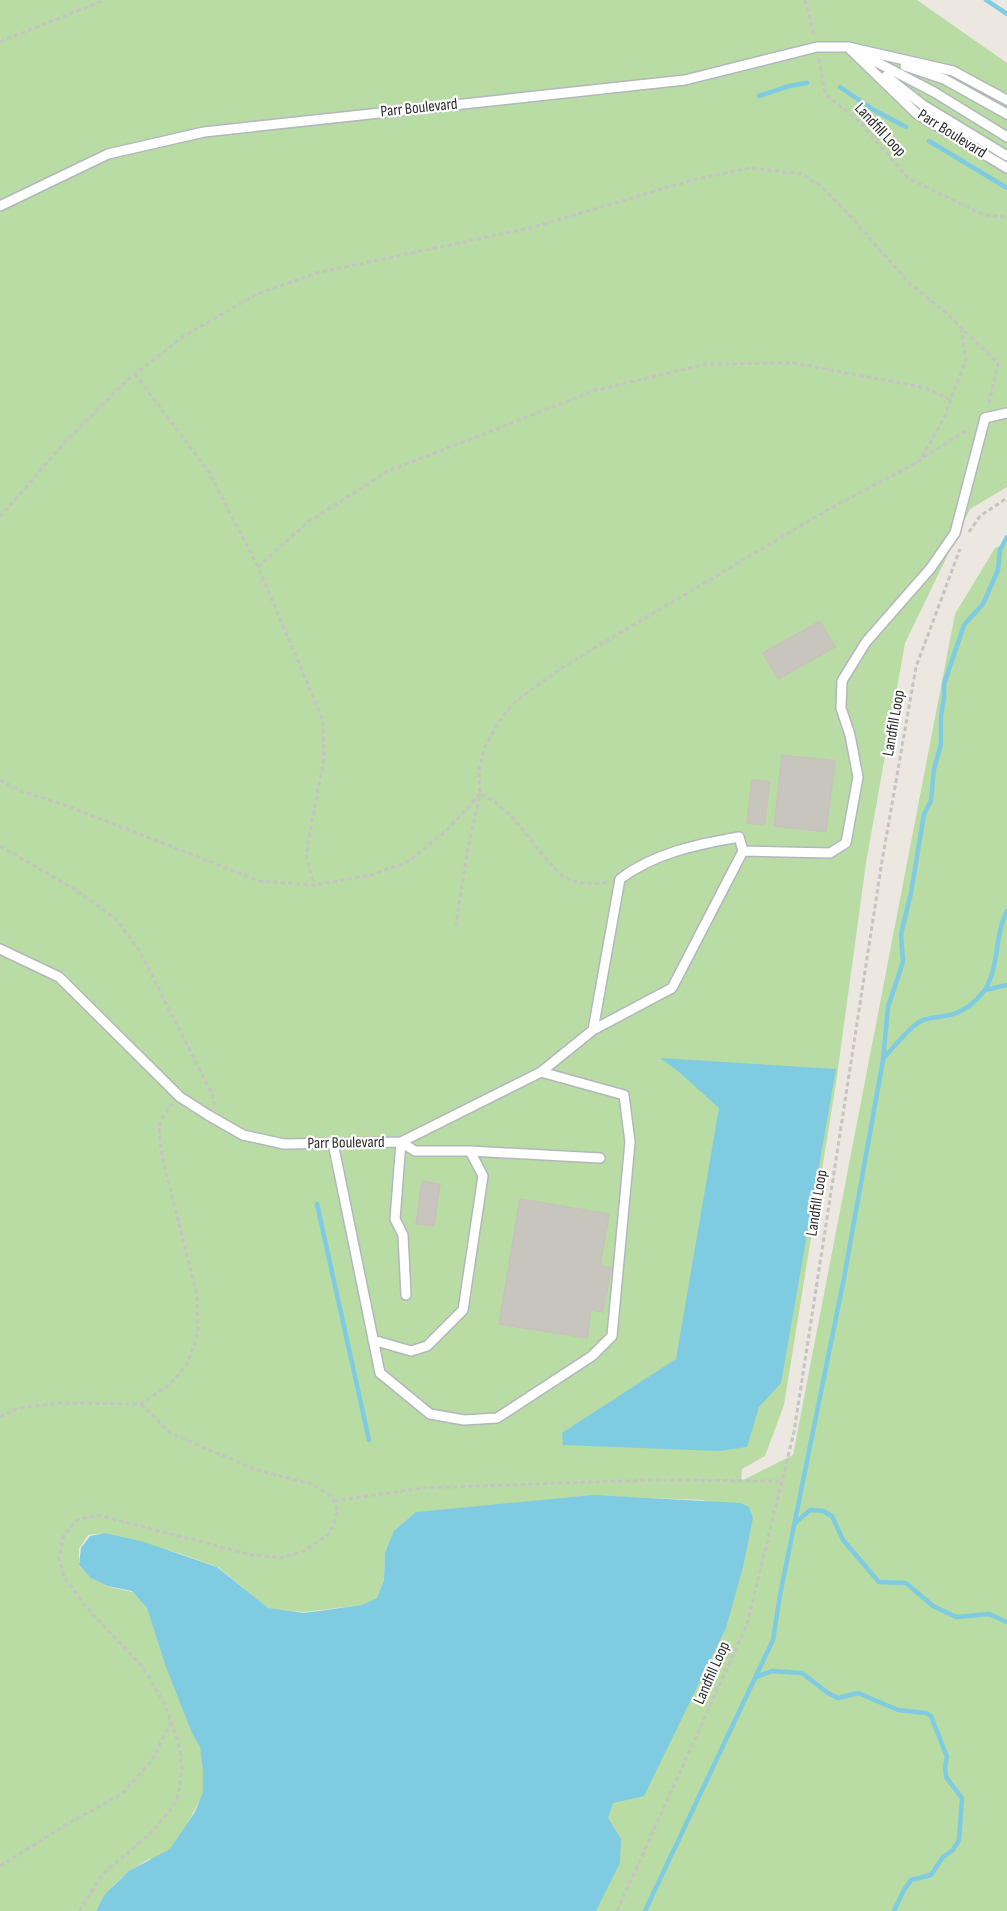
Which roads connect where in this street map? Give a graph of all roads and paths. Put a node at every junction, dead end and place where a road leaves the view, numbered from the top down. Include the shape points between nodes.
1 (104, 0) edge
2 (805, 0) edge
3 (0, 42) edge
4 (817, 46) junction
5 (849, 47) junction
6 (1007, 100) edge
7 (1007, 114) edge
8 (1007, 137) edge
9 (1007, 156) edge
10 (1007, 168) edge
11 (0, 206) edge
12 (1007, 217) edge
13 (961, 328) junction
14 (135, 374) junction
15 (951, 400) junction
16 (1007, 413) edge
17 (985, 418) junction
18 (921, 459) junction
19 (1007, 498) edge
20 (0, 517) edge
21 (258, 567) junction
22 (0, 780) edge
23 (480, 794) junction
24 (0, 846) edge
25 (742, 851) junction
26 (620, 879) junction
27 (314, 885) junction
28 (456, 924) dead end
29 (0, 950) edge
30 (593, 1030) junction
31 (541, 1072) junction
32 (180, 1096) junction
33 (219, 1122) junction
34 (401, 1142) junction
35 (333, 1143) junction
36 (470, 1151) junction
37 (600, 1158) dead end
38 (406, 1295) dead end
39 (374, 1340) junction
40 (141, 1404) junction
41 (0, 1417) edge
42 (782, 1481) junction
43 (334, 1501) junction
44 (171, 1722) junction
45 (0, 1866) edge
46 (80, 1911) edge
47 (616, 1911) edge

1 - 3 path
2 - 4 path, Landfill Loop
4 - 5 lane, Parr Boulevard
4 - 11 lane, Parr Boulevard via 685,80 204,132 108,154
4 - 12 path, Landfill Loop via 825,94 861,123 908,178 984,215
5 - 6 lane, Parr Boulevard via 952,72
5 - 7 lane via 944,79
5 - 8 lane
5 - 9 lane via 923,105
5 - 10 lane, Parr Boulevard via 918,114
13 - 14 path via 909,283 822,188 802,174 750,168 696,179 530,228 317,273 257,294 184,336
13 - 15 path via 966,360
13 - 17 path via 998,363
14 - 20 path via 66,441
14 - 21 path via 209,472
15 - 18 path
15 - 21 path via 922,387 794,363 707,364 596,390 388,471 308,522
16 - 17 lane
17 - 18 path
17 - 25 lane via 955,533 930,569 866,642 843,681 841,708 858,777 846,843 830,853
18 - 23 path via 831,508 540,683 513,704 498,723 484,749 479,770
19 - 42 path, Landfill Loop via 980,516 964,540 916,667 882,861 794,1432
21 - 27 path via 323,720 324,758 306,854
22 - 27 path via 259,881
23 - 26 path via 491,798 517,820 564,878 594,885
23 - 27 path via 446,831 407,862 371,875
23 - 28 path
24 - 33 path via 74,889 116,919 139,950 212,1094
25 - 26 lane via 739,837 694,845 635,868
25 - 30 lane, Parr Boulevard via 672,988
26 - 30 lane
29 - 32 lane, Parr Boulevard via 60,977
30 - 31 lane, Parr Boulevard
31 - 34 lane, Parr Boulevard
31 - 39 lane via 624,1095 630,1142 612,1336 592,1356 497,1418 464,1420 429,1414 380,1372
32 - 33 lane, Parr Boulevard
32 - 40 path via 159,1125 161,1152 197,1295 198,1333 188,1363 170,1384
33 - 35 lane, Parr Boulevard via 243,1135 284,1144
34 - 35 lane, Parr Boulevard
34 - 36 lane via 415,1151
34 - 38 lane via 395,1219 403,1235
35 - 39 lane
36 - 37 lane
36 - 39 lane via 483,1176 463,1310 427,1346 411,1351
40 - 41 path via 60,1403 18,1408
40 - 43 path via 170,1433 254,1469 311,1484
42 - 43 path via 651,1480 421,1488
42 - 47 path, Landfill Loop via 747,1624
43 - 44 path via 338,1511 330,1533 304,1551 281,1558 248,1554 97,1515 77,1520 63,1537 59,1558 64,1577 144,1669
44 - 45 path via 152,1760 122,1794
44 - 46 path via 182,1770 177,1801 153,1831 102,1875

